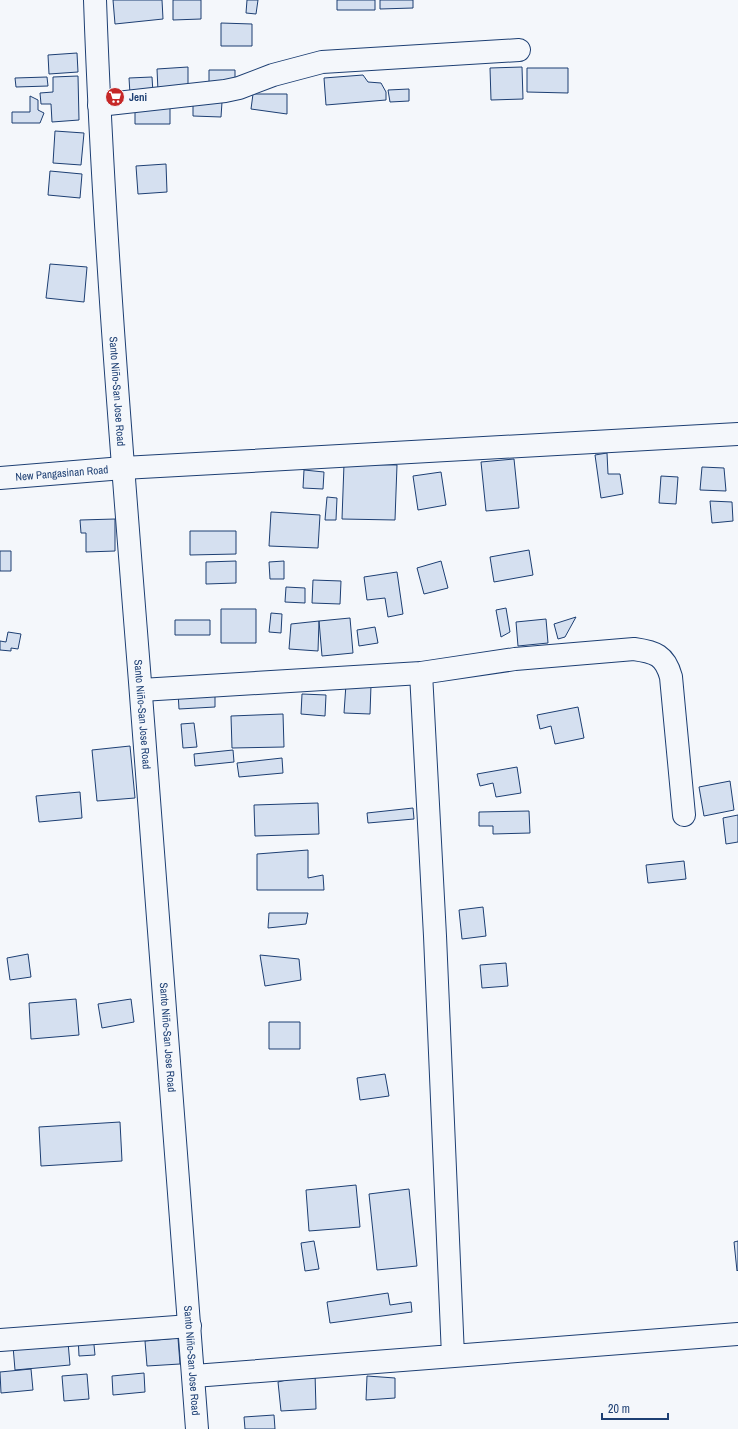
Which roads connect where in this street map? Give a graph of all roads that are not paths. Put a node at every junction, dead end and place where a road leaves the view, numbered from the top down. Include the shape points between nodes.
1 (95, 0) edge
2 (519, 50) dead end
3 (99, 105) junction
4 (738, 434) edge
5 (123, 468) junction
6 (0, 478) edge
7 (421, 673) junction
8 (141, 690) junction
9 (684, 815) dead end
10 (190, 1326) junction
11 (738, 1334) edge
12 (0, 1340) edge
13 (453, 1356) junction
14 (194, 1376) junction
15 (197, 1429) edge

1 - 3 street, Santo Niño-San Jose Road
2 - 3 street via 322,62 288,70 225,91
3 - 5 street, Santo Niño-San Jose Road
4 - 5 street, New Pangasinan Road
5 - 6 street, New Pangasinan Road
5 - 8 street, Santo Niño-San Jose Road
7 - 8 street
7 - 9 street via 515,658 634,649 651,652 666,662 671,677
7 - 13 street
8 - 10 street, Santo Niño-San Jose Road
10 - 12 street
10 - 14 street, Santo Niño-San Jose Road
11 - 13 street
13 - 14 street
14 - 15 street, Santo Niño-San Jose Road

